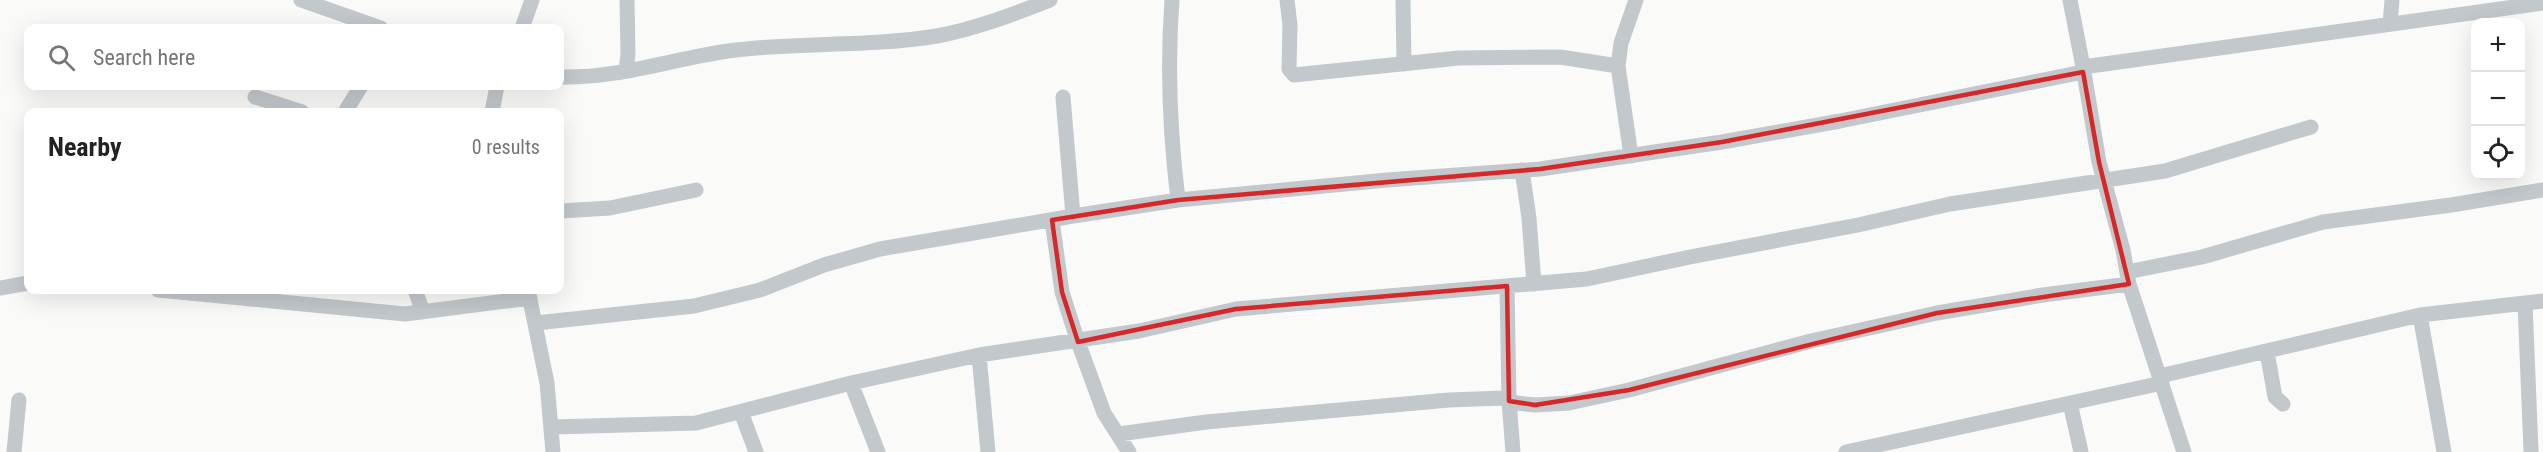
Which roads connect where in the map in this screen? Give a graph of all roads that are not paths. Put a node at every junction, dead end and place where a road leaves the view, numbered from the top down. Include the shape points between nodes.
1 (301, 0) edge
2 (532, 0) edge
3 (627, 0) edge
4 (1050, 0) edge
5 (1172, 0) edge
6 (1287, 0) edge
7 (1402, 0) edge
8 (1636, 0) edge
9 (2070, 0) edge
10 (2392, 0) edge
11 (2543, 3) edge
12 (370, 24) edge
13 (523, 24) edge
14 (2390, 24) junction
15 (1404, 64) junction
16 (1618, 66) junction
17 (2083, 69) junction
18 (626, 71) junction
19 (564, 77) edge
20 (359, 90) edge
21 (496, 90) edge
22 (1063, 96) dead end
23 (255, 97) dead end
24 (289, 108) edge
25 (347, 108) edge
26 (493, 108) edge
27 (2311, 127) dead end
28 (1631, 156) junction
29 (1522, 170) junction
30 (2103, 179) junction
31 (696, 190) dead end
32 (2543, 190) edge
33 (1178, 200) junction
34 (564, 211) edge
35 (1073, 216) junction
36 (1052, 220) junction
37 (2128, 278) junction
38 (24, 284) edge
39 (1534, 284) junction
40 (1507, 286) junction
41 (0, 288) edge
42 (199, 294) edge
43 (416, 294) edge
44 (529, 294) edge
45 (2543, 301) edge
46 (2525, 303) junction
47 (423, 312) junction
48 (2420, 315) junction
49 (536, 323) junction
50 (1078, 342) junction
51 (2267, 352) junction
52 (979, 355) junction
53 (2161, 380) junction
54 (851, 383) junction
55 (20, 400) dead end
56 (1509, 401) junction
57 (2070, 404) junction
58 (2283, 404) dead end
59 (741, 412) junction
60 (552, 428) junction
61 (1119, 434) junction
62 (2532, 451) edge
63 (14, 452) edge
64 (553, 452) edge
65 (756, 452) edge
66 (878, 452) edge
67 (988, 452) edge
68 (1129, 452) edge
69 (1513, 452) edge
70 (1846, 452) edge
71 (2081, 452) edge
72 (2184, 452) edge
73 (2444, 452) edge

1 - 12 street
2 - 13 street
3 - 18 street
4 - 18 street via 939,35 888,42 735,50
5 - 33 street via 1170,85
6 - 15 street via 1292,74
7 - 15 street
8 - 16 street via 1621,43
9 - 17 street
10 - 14 street
11 - 14 street
14 - 17 street
15 - 16 street via 1459,58 1560,57
16 - 28 street
17 - 28 street via 1840,121
17 - 30 street
18 - 19 street
20 - 25 street
21 - 26 street
22 - 35 street
23 - 24 street
27 - 30 street via 2165,171
28 - 29 street
29 - 33 street
29 - 39 street
30 - 37 street
30 - 39 street via 1950,204 1587,279
31 - 34 street via 610,208
32 - 37 street via 2323,222
33 - 35 street
35 - 36 street
36 - 49 street via 880,249 760,290 694,306
36 - 50 street via 1062,292
37 - 53 street
37 - 56 street via 1936,313 1569,403 1535,405
38 - 41 street
39 - 40 street
40 - 50 street via 1236,309
40 - 56 street
42 - 47 street via 405,314
43 - 47 street
44 - 47 street
44 - 49 street
45 - 46 street
46 - 48 street
46 - 62 street
48 - 51 street
48 - 73 street
49 - 60 street
50 - 52 street
50 - 61 street via 1104,412
51 - 53 street
51 - 58 street via 2275,397
52 - 54 street
52 - 67 street
53 - 57 street
53 - 72 street
54 - 59 street
54 - 66 street
55 - 63 street
56 - 61 street via 1449,400 1206,422
56 - 69 street
57 - 70 street
57 - 71 street
59 - 60 street via 696,423
59 - 65 street
60 - 64 street
61 - 68 street

